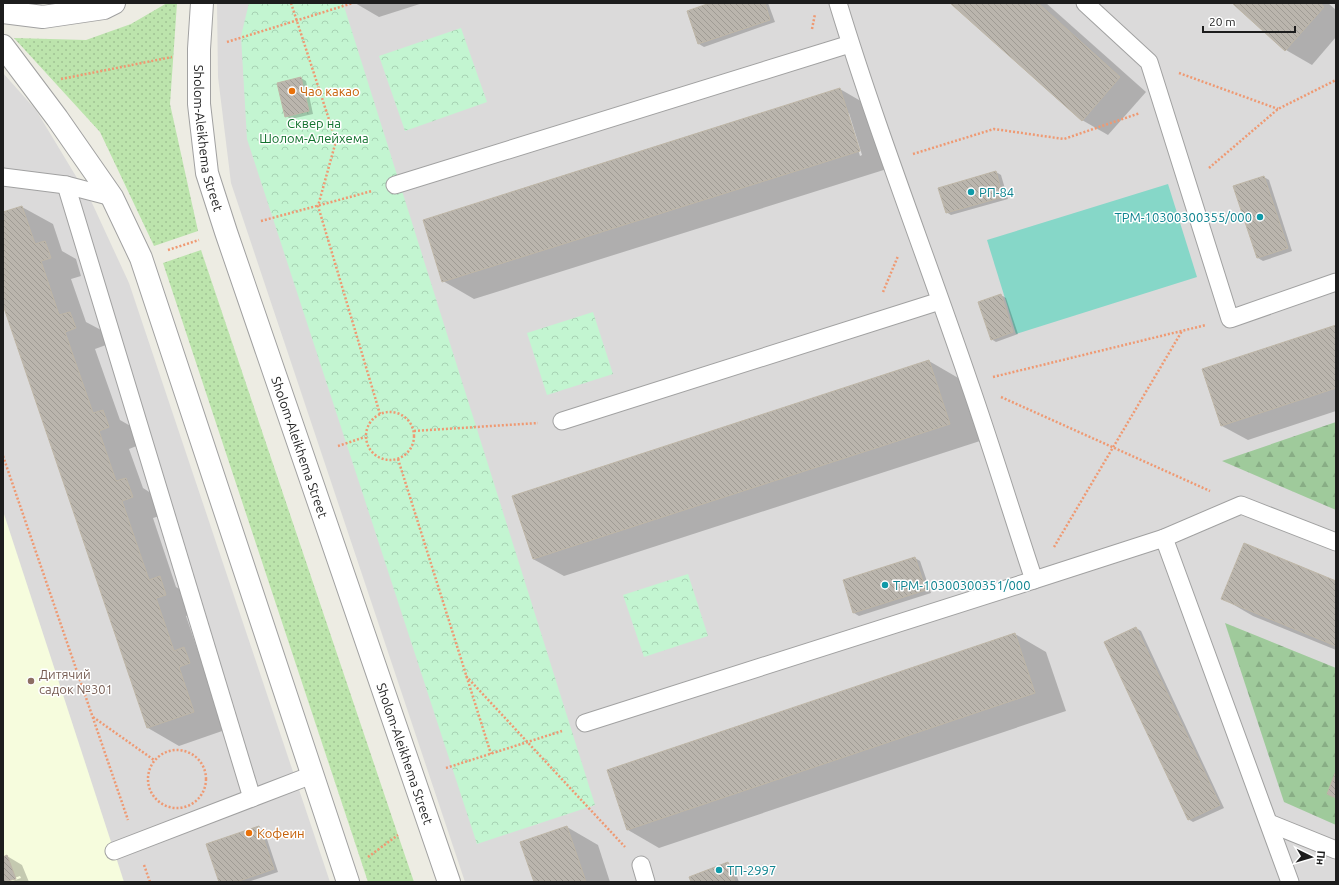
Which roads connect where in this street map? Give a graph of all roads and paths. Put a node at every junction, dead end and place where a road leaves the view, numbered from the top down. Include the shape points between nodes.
1 (114, 3) edge
2 (202, 3) edge
3 (291, 3) edge
4 (353, 3) edge
5 (838, 3) edge
6 (1085, 3) edge
7 (3, 12) edge
8 (297, 20) junction
9 (850, 44) junction
10 (3, 46) edge
11 (199, 49) junction
12 (1149, 62) junction
13 (1336, 80) edge
14 (31, 82) junction
15 (1163, 106) junction
16 (1278, 109) junction
17 (890, 160) junction
18 (3, 177) edge
19 (66, 185) junction
20 (395, 185) joint
21 (1188, 185) junction
22 (112, 197) junction
23 (318, 206) junction
24 (261, 221) dead end
25 (912, 223) junction
26 (199, 240) dead end
27 (163, 252) dead end
28 (1336, 282) edge
29 (940, 301) junction
30 (1230, 319) junction
31 (869, 324) junction
32 (1182, 331) junction
33 (970, 382) junction
34 (380, 414) junction
35 (562, 421) joint
36 (414, 431) junction
37 (366, 437) junction
38 (338, 446) dead end
39 (1113, 447) junction
40 (3, 456) edge
41 (398, 459) junction
42 (1241, 505) junction
43 (1164, 538) junction
44 (1336, 542) edge
45 (1034, 580) junction
46 (466, 676) junction
47 (93, 717) junction
48 (585, 723) joint
49 (527, 742) junction
50 (490, 754) junction
51 (154, 760) junction
52 (446, 768) dead end
53 (312, 775) junction
54 (252, 798) junction
55 (1269, 823) junction
56 (398, 835) dead end
57 (136, 842) junction
58 (1336, 850) edge
59 (114, 851) dead end
60 (368, 857) dead end
61 (641, 865) joint
62 (348, 882) edge
63 (449, 882) edge
64 (646, 882) edge
65 (1290, 882) edge

1 - 7 street via 104,8 43,17
2 - 11 street, Sholom-Aleikhema Street
3 - 8 path
4 - 8 path
5 - 9 lane
6 - 12 lane
8 - 11 path
8 - 23 path via 336,141
9 - 17 lane
9 - 20 lane
10 - 14 street
11 - 14 path via 169,58 58,80
11 - 63 street, Sholom-Aleikhema Street via 199,104 207,173
12 - 15 lane
12 - 16 path
13 - 16 path
14 - 22 street
15 - 17 path via 1064,139 994,129
15 - 21 lane
16 - 21 path
17 - 25 lane
18 - 19 lane
19 - 22 lane
19 - 54 lane
20 - 23 path
21 - 30 lane
22 - 53 street via 141,258
23 - 24 path
23 - 34 path
25 - 29 lane
25 - 31 path
26 - 27 path
28 - 30 lane
29 - 31 lane
29 - 33 lane
30 - 32 path
31 - 35 lane
32 - 33 path
32 - 39 path
33 - 39 path
33 - 45 lane
34 - 36 path via 389,411 399,413 408,420
34 - 37 path via 372,419
35 - 36 path
36 - 41 path via 413,443 407,453
37 - 38 path
37 - 41 path via 369,448 377,456 386,460
39 - 42 path
39 - 45 path
40 - 47 path
41 - 46 path
42 - 43 lane
42 - 44 lane
43 - 45 lane
43 - 55 lane
45 - 48 lane
46 - 49 path
46 - 50 path
47 - 51 path
47 - 57 path
48 - 49 path
49 - 50 path
49 - 61 path
50 - 52 path
51 - 51 path via 174,750 184,750 194,755 201,762 205,772 206,784 201,796 192,805 179,809 158,802 150,793 147,782
53 - 54 lane
53 - 62 street
54 - 57 lane
55 - 58 lane
55 - 65 lane
56 - 60 path
57 - 59 lane
61 - 64 lane

